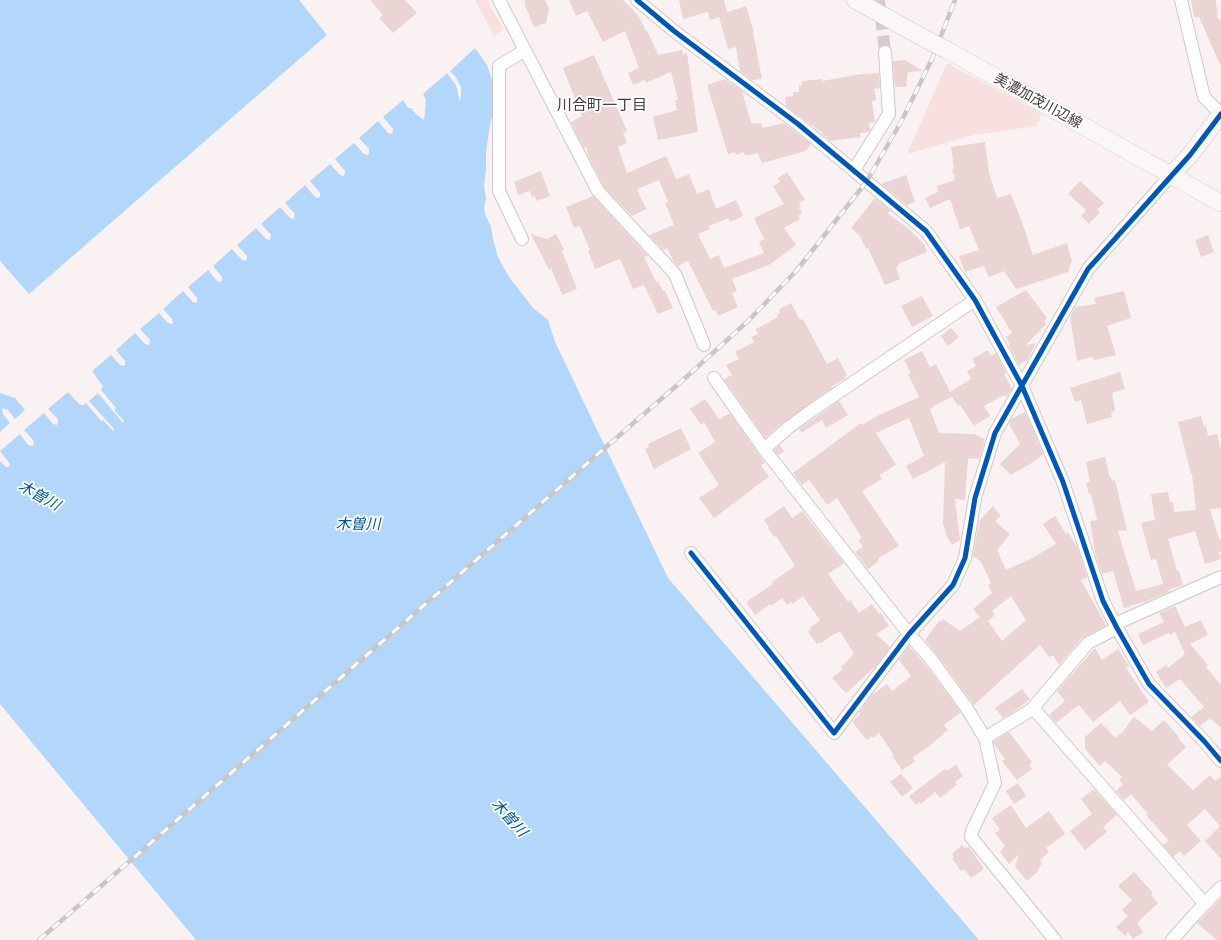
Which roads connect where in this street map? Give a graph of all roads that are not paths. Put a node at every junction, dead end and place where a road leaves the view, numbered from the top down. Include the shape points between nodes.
1 (498, 0) edge
2 (637, 0) edge
3 (855, 0) edge
4 (1181, 0) edge
5 (524, 51) junction
6 (884, 52) tunnel mouth
7 (1221, 114) edge
8 (854, 170) junction
9 (1171, 175) junction
10 (1221, 203) edge
11 (522, 239) dead end
12 (975, 300) junction
13 (704, 345) dead end
14 (714, 378) dead end
15 (1022, 386) junction
16 (764, 449) junction
17 (691, 553) dead end
18 (1221, 577) edge
19 (1116, 626) junction
20 (908, 634) junction
21 (1033, 708) junction
22 (985, 738) junction
23 (1221, 761) edge
24 (1221, 888) edge
25 (1205, 904) junction
26 (1055, 940) edge
27 (1172, 940) edge

1 - 5 street
2 - 8 street
3 - 9 main road, 美濃加茂川辺線
4 - 7 street via 1204,97
5 - 11 street via 499,66 499,191
5 - 13 street via 598,191 676,274
6 - 8 street via 889,114
7 - 9 main road via 1190,155
8 - 12 street via 926,231
9 - 10 main road, 美濃加茂川辺線
9 - 15 street via 1088,269
12 - 15 street
12 - 16 street via 811,410
14 - 16 street
15 - 19 street via 1063,482 1103,601
15 - 20 street via 995,433 975,498 965,558 953,585
16 - 20 street
17 - 20 street via 834,733
18 - 19 street
19 - 21 street via 1088,643
19 - 23 street via 1149,684
20 - 22 street via 931,659
21 - 22 street
21 - 25 street
22 - 26 street via 995,783 971,836
24 - 25 street
25 - 27 street

